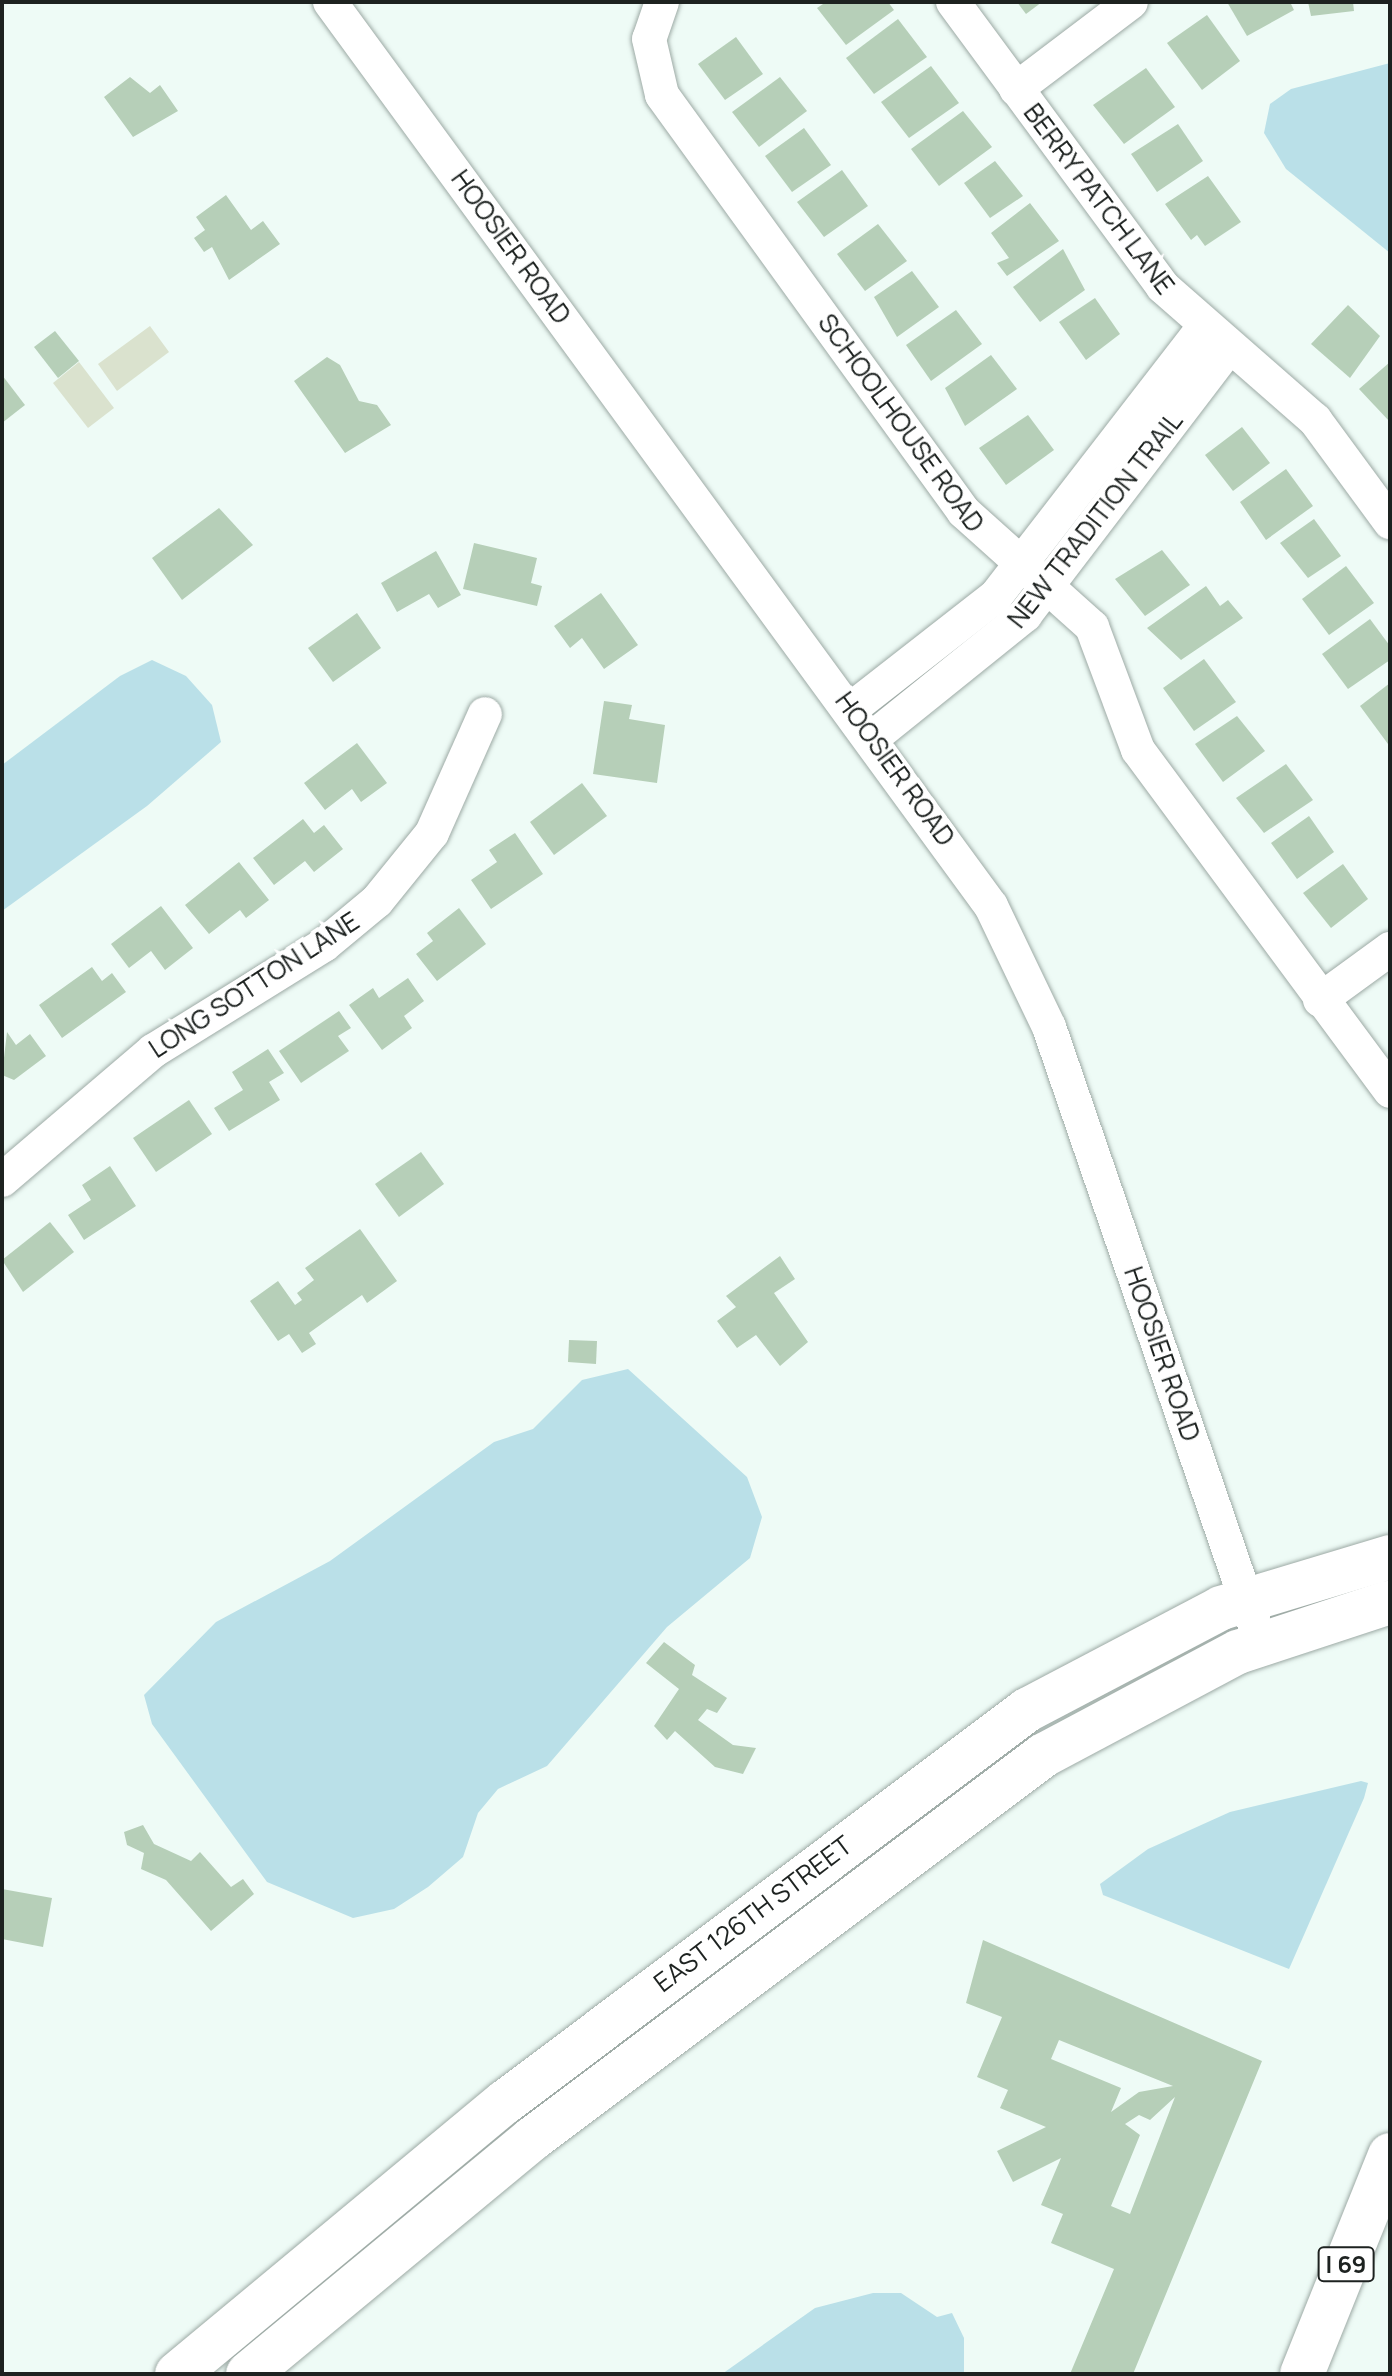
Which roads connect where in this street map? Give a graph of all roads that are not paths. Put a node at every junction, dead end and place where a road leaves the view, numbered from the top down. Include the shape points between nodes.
1 (330, 2) edge
2 (662, 2) edge
3 (953, 2) edge
4 (1131, 2) edge
5 (1016, 89) junction
6 (1216, 337) junction
7 (1390, 522) edge
8 (1033, 577) junction
9 (850, 710) junction
10 (485, 714) dead end
11 (871, 739) junction
12 (1390, 949) edge
13 (1320, 1000) junction
14 (1390, 1091) edge
15 (2, 1180) edge
16 (1390, 1557) edge
17 (1245, 1598) junction
18 (1390, 1602) edge
19 (1262, 1642) junction
20 (1390, 2155) edge
21 (177, 2374) edge
22 (248, 2374) edge
23 (1302, 2374) edge

1 - 9 street, HOOSIER ROAD
2 - 8 street, SCHOOLHOUSE ROAD via 649,39 662,95 964,512
3 - 5 street, BERRY PATCH LANE
4 - 5 street
5 - 6 street, BERRY PATCH LANE via 1145,266
6 - 7 street, BERRY PATCH LANE via 1315,420
6 - 8 street, NEW TRADITION TRAIL
8 - 9 street, NEW TRADITION TRAIL
8 - 11 street, NEW TRADITION TRAIL via 991,648
8 - 13 street, SCHOOLHOUSE ROAD via 1100,640 1138,750
9 - 11 street, HOOSIER ROAD
10 - 15 street, LONG SOTTON LANE via 432,833 377,901 324,945 153,1051
11 - 17 street, HOOSIER ROAD via 974,877 1034,990
12 - 13 street
13 - 14 street, SCHOOLHOUSE ROAD
16 - 17 main road, EAST 126TH STREET
17 - 19 street, HOOSIER ROAD
17 - 21 main road, EAST 126TH STREET via 1122,1654 982,1741 505,2102
18 - 19 main road, EAST 126TH STREET
19 - 22 main road, EAST 126TH STREET via 1145,1695 976,1804 532,2139
20 - 23 main road, I 69

